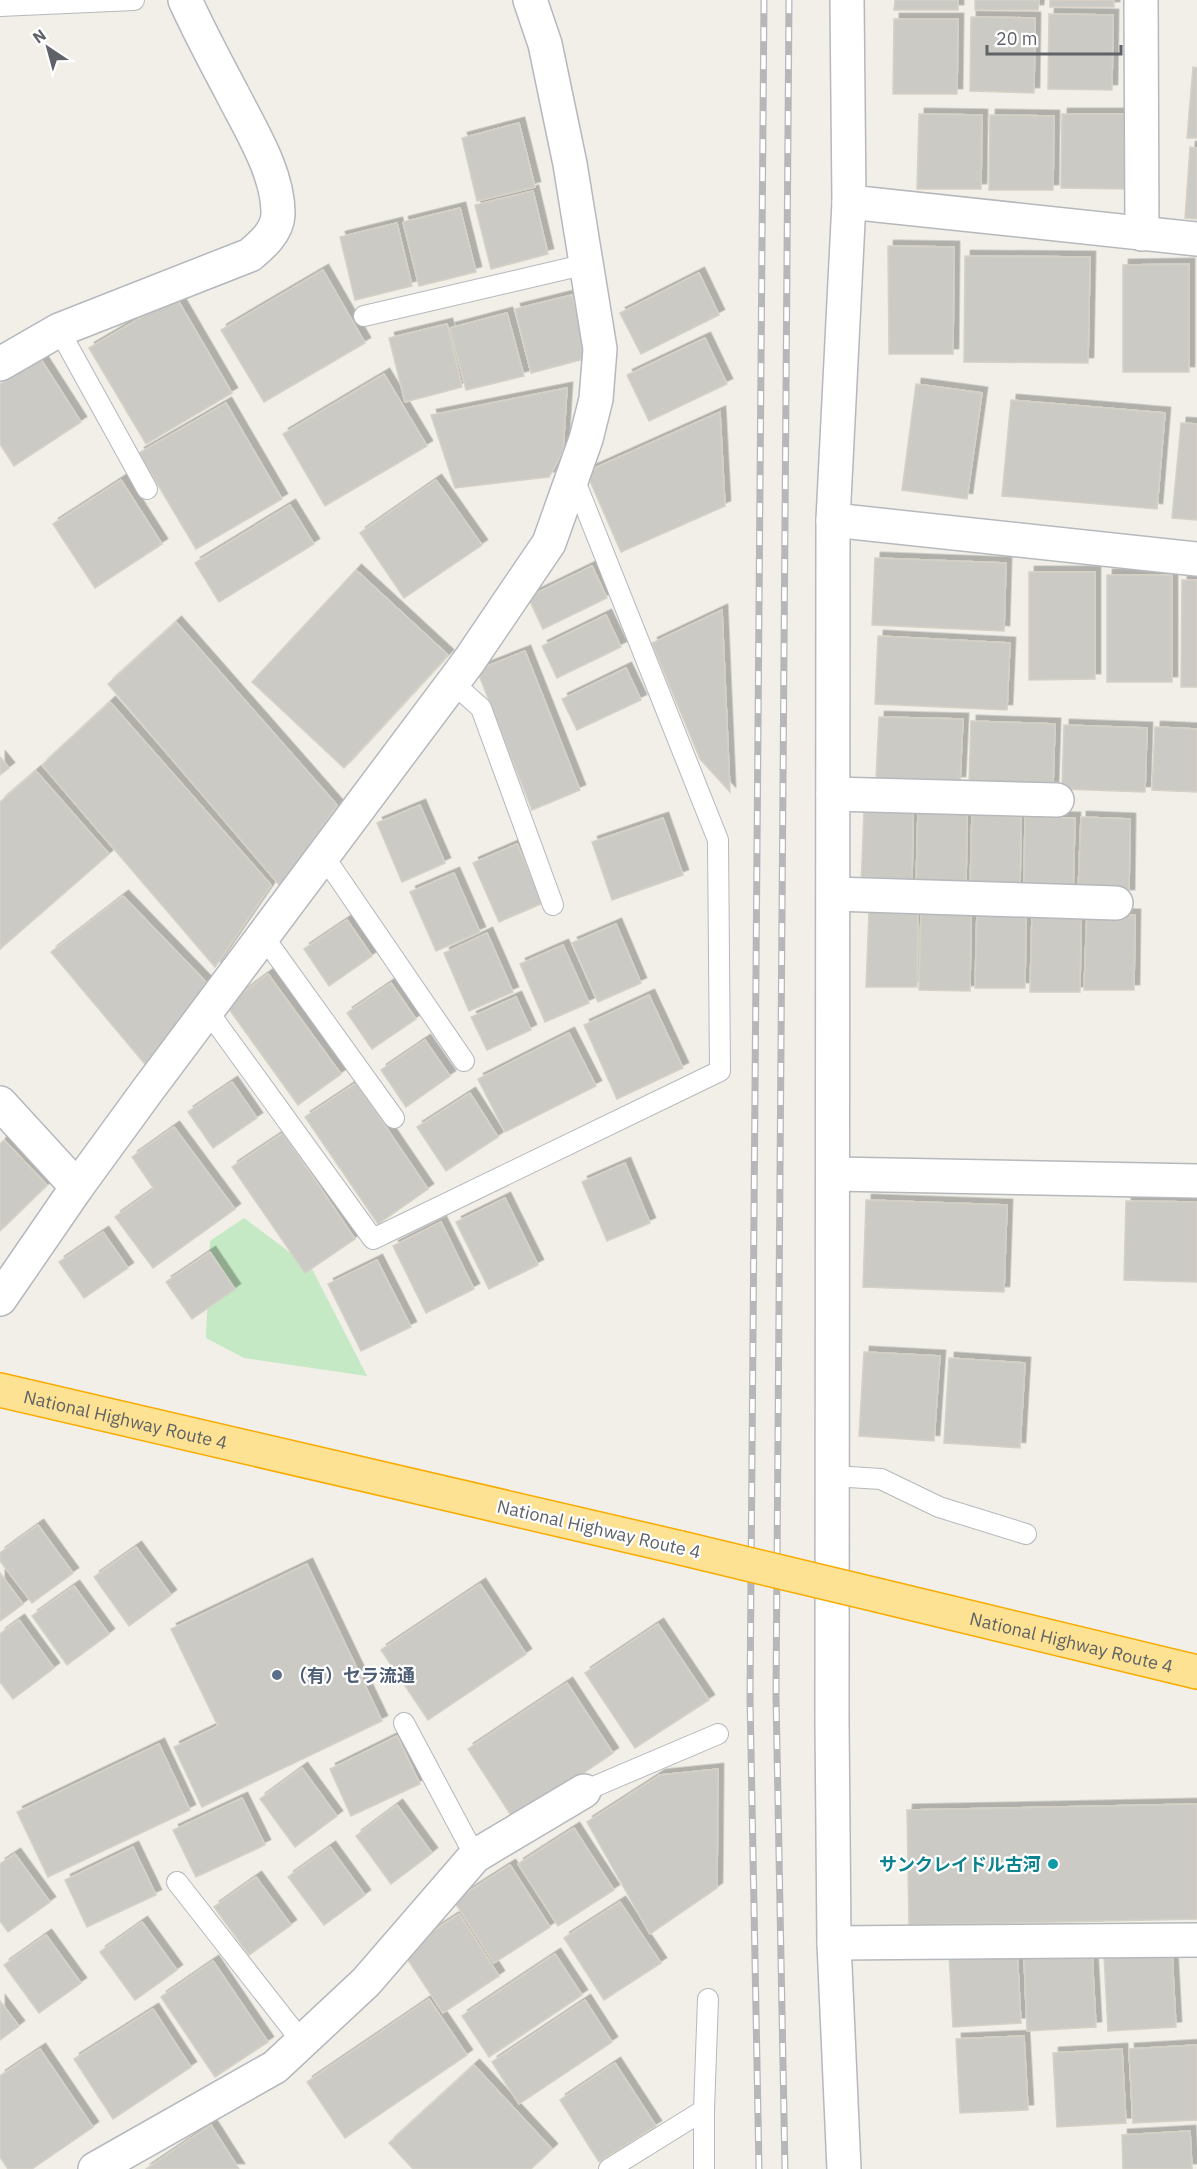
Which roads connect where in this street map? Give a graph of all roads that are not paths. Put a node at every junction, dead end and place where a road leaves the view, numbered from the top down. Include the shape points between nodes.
1 (134, 0) edge
2 (185, 0) edge
3 (530, 0) edge
4 (848, 0) edge
5 (1141, 0) edge
6 (0, 6) edge
7 (849, 202) junction
8 (1142, 234) junction
9 (1197, 239) edge
10 (587, 264) junction
11 (364, 316) dead end
12 (59, 330) junction
13 (0, 364) edge
14 (573, 476) junction
15 (147, 489) dead end
16 (833, 520) junction
17 (1197, 560) edge
18 (453, 683) junction
19 (833, 794) junction
20 (1057, 800) dead end
21 (323, 855) junction
22 (834, 894) junction
23 (1116, 903) dead end
24 (553, 905) dead end
25 (263, 936) junction
26 (207, 1010) junction
27 (464, 1061) dead end
28 (0, 1104) edge
29 (394, 1118) dead end
30 (834, 1174) junction
31 (1197, 1181) edge
32 (76, 1187) junction
33 (0, 1299) edge
34 (0, 1390) edge
35 (833, 1476) junction
36 (1026, 1534) dead end
37 (1197, 1672) edge
38 (404, 1723) dead end
39 (718, 1734) dead end
40 (584, 1791) joint
41 (475, 1856) junction
42 (177, 1882) dead end
43 (1197, 1940) edge
44 (834, 1943) junction
45 (708, 1999) dead end
46 (303, 2043) junction
47 (704, 2110) junction
48 (95, 2169) edge
49 (609, 2169) edge
50 (704, 2169) edge
51 (844, 2169) edge

1 - 6 lane
2 - 12 street via 254,135 273,180 278,216 268,240 250,255
3 - 10 street via 545,44
4 - 7 street
5 - 8 street
7 - 8 street
7 - 16 street
8 - 9 street
10 - 11 lane
10 - 14 street via 600,349 596,399
12 - 13 street
12 - 15 lane
14 - 18 street via 549,543
14 - 26 lane via 718,840 720,1071 374,1239
16 - 17 street
16 - 19 street
18 - 21 street
18 - 24 lane via 481,708
19 - 20 street
19 - 22 street
21 - 25 street
21 - 27 lane
22 - 23 street
22 - 30 street
25 - 26 street
25 - 29 lane
26 - 32 street
28 - 32 street
30 - 31 street
30 - 35 street
32 - 33 street
34 - 37 highway, National Highway Route 4, bridge
35 - 36 lane via 881,1479 939,1507
35 - 44 street
38 - 41 lane
39 - 40 lane
40 - 41 street
41 - 46 street via 366,1983
42 - 46 lane
43 - 44 street
44 - 51 street
45 - 47 lane
46 - 48 street via 275,2067
47 - 49 lane
47 - 50 lane

